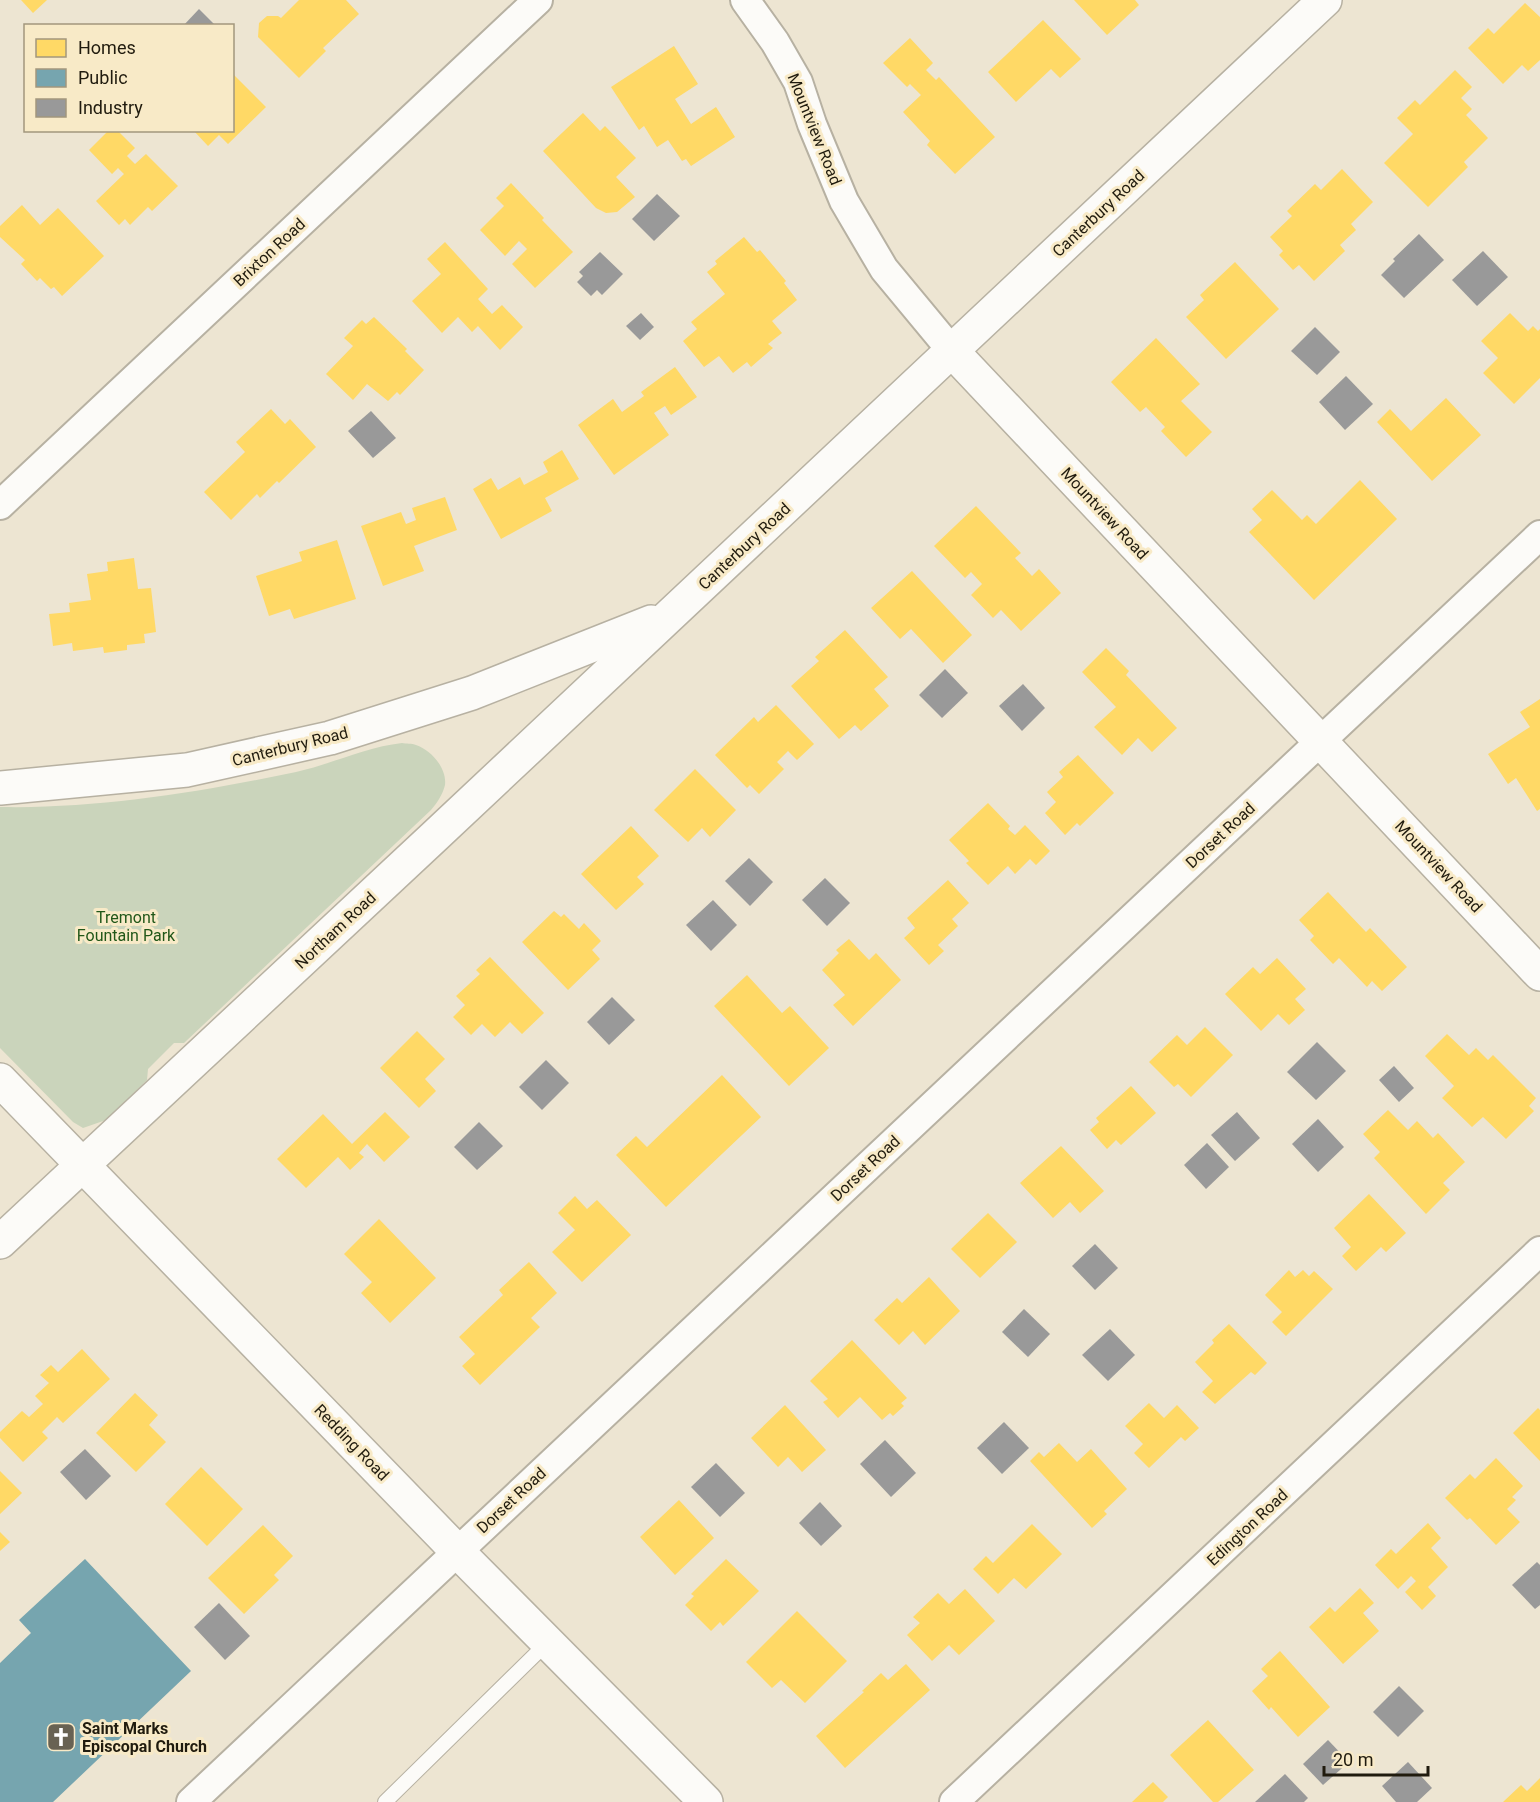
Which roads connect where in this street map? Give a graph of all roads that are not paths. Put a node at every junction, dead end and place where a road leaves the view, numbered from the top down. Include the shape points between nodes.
1 (538, 0) edge
2 (745, 0) edge
3 (1325, 0) edge
4 (952, 351) junction
5 (0, 505) edge
6 (1540, 535) edge
7 (669, 616) junction
8 (1320, 741) junction
9 (0, 788) edge
10 (1540, 974) edge
11 (0, 1080) edge
12 (82, 1165) junction
13 (0, 1242) edge
14 (1540, 1251) edge
15 (457, 1551) junction
16 (548, 1642) junction
17 (191, 1802) edge
18 (385, 1802) edge
19 (706, 1802) edge
20 (954, 1802) edge

1 - 5 street, Brixton Road
2 - 4 street, Mountview Road via 798,82 844,201 884,269
3 - 4 street, Canterbury Road
4 - 7 street, Canterbury Road
4 - 8 street, Mountview Road
6 - 8 street, Dorset Road
7 - 9 street, Canterbury Road via 472,693 330,738 187,770
7 - 12 street, Northam Road
8 - 10 street, Mountview Road
8 - 15 street, Dorset Road
11 - 12 street, Redding Road
12 - 13 street, Northam Road
12 - 15 street, Redding Road
14 - 20 street, Edington Road
15 - 16 street, Redding Road
15 - 17 street, Dorset Road
16 - 18 lane
16 - 19 street, Redding Road

